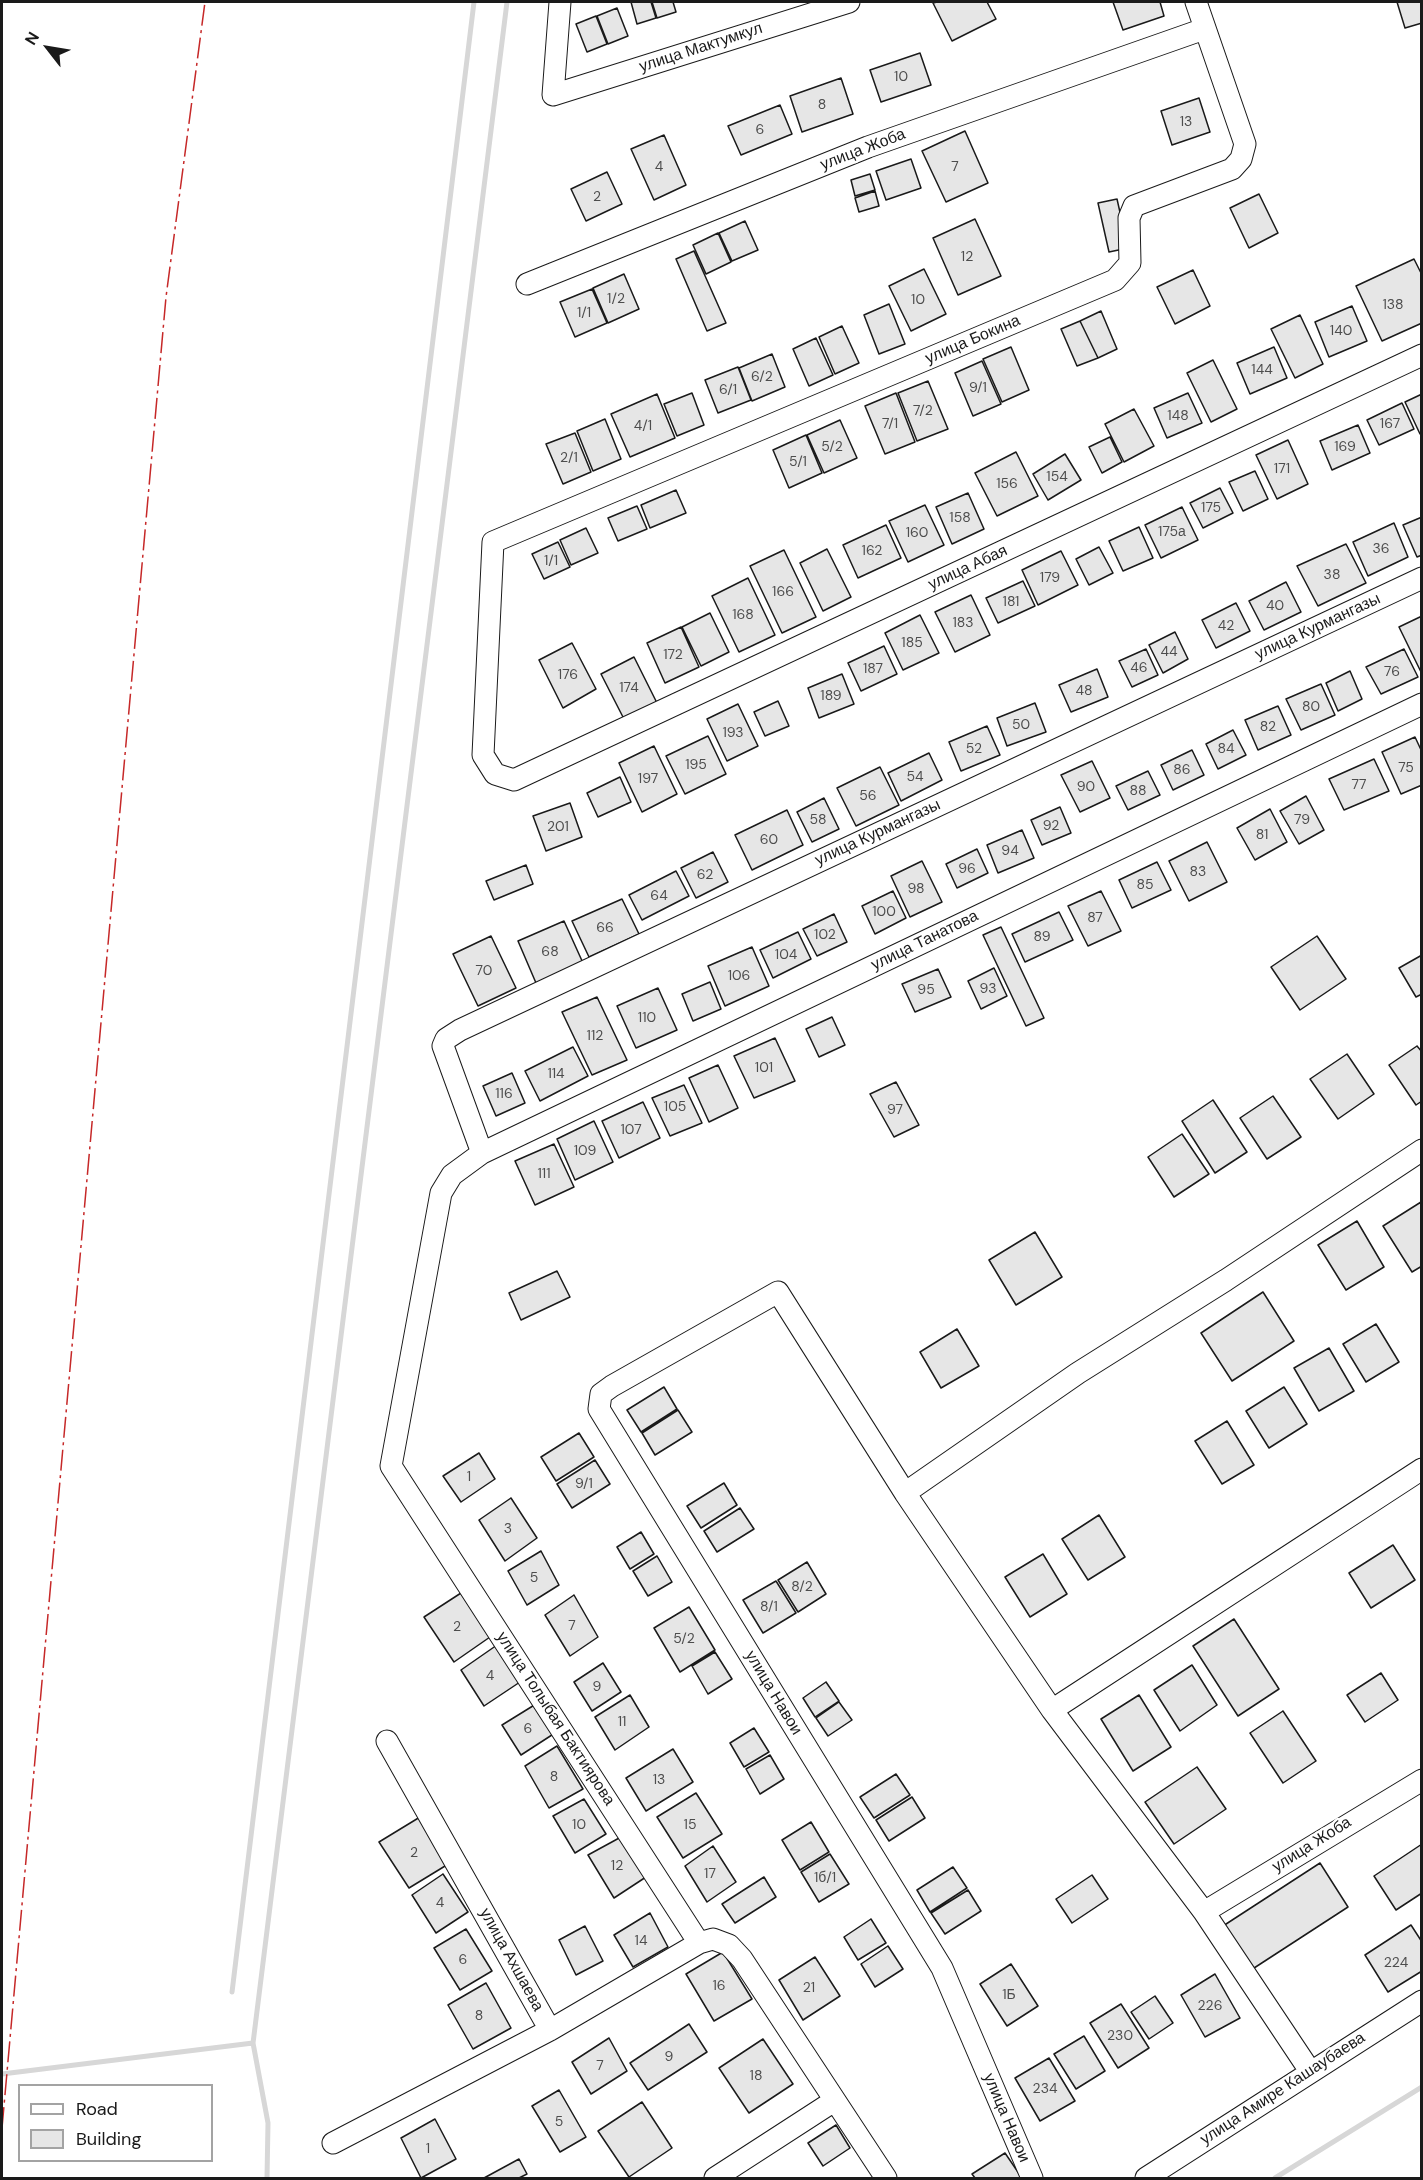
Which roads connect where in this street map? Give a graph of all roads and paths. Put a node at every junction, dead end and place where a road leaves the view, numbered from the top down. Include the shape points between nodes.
1 (560, 2) edge
2 (849, 2) edge
3 (1196, 2) edge
4 (1204, 29) junction
5 (527, 284) dead end
6 (1422, 355) edge
7 (1422, 578) edge
8 (1422, 704) edge
9 (514, 780) joint
10 (1422, 1150) edge
11 (482, 1153) junction
12 (441, 1193) joint
13 (1422, 1469) edge
14 (905, 1492) junction
15 (1052, 1710) junction
16 (387, 1741) dead end
17 (1422, 1780) edge
18 (1204, 1912) junction
19 (699, 1943) junction
20 (1422, 2001) edge
21 (550, 2030) junction
22 (1310, 2071) junction
23 (834, 2101) junction
24 (333, 2143) dead end
25 (715, 2178) edge
26 (886, 2178) edge
27 (1032, 2178) edge
28 (1146, 2178) edge

1 - 2 street, улица Мактумкул via 553,95
3 - 4 street, улица Бокина
4 - 5 street, улица Жоба via 868,147
4 - 9 street, улица Бокина via 1245,144 1241,159 1232,169 1134,206 1129,218 1130,263 1115,280 493,542 483,755 495,774
6 - 9 street, улица Абая
7 - 11 street, улица Курмангазы via 460,1030 446,1039 443,1046
8 - 11 street, улица Танатова
10 - 14 street via 1078,1372
11 - 12 street, улица Танатова via 452,1175
12 - 19 street, улица Толыбая Бактиярова via 391,1466
13 - 15 street
14 - 15 street
14 - 27 street, улица Навои via 778,1292 601,1394 599,1409 942,1968
15 - 18 street
16 - 21 street, улица Ахшаева
17 - 18 street, улица Жоба
18 - 22 street
19 - 21 street, улица Ахшаева
19 - 23 street via 713,1939 729,1945 742,1959
20 - 22 street, улица Амире Кашаубаева
21 - 24 street
22 - 28 street, улица Амире Кашаубаева
23 - 25 street
23 - 26 street

